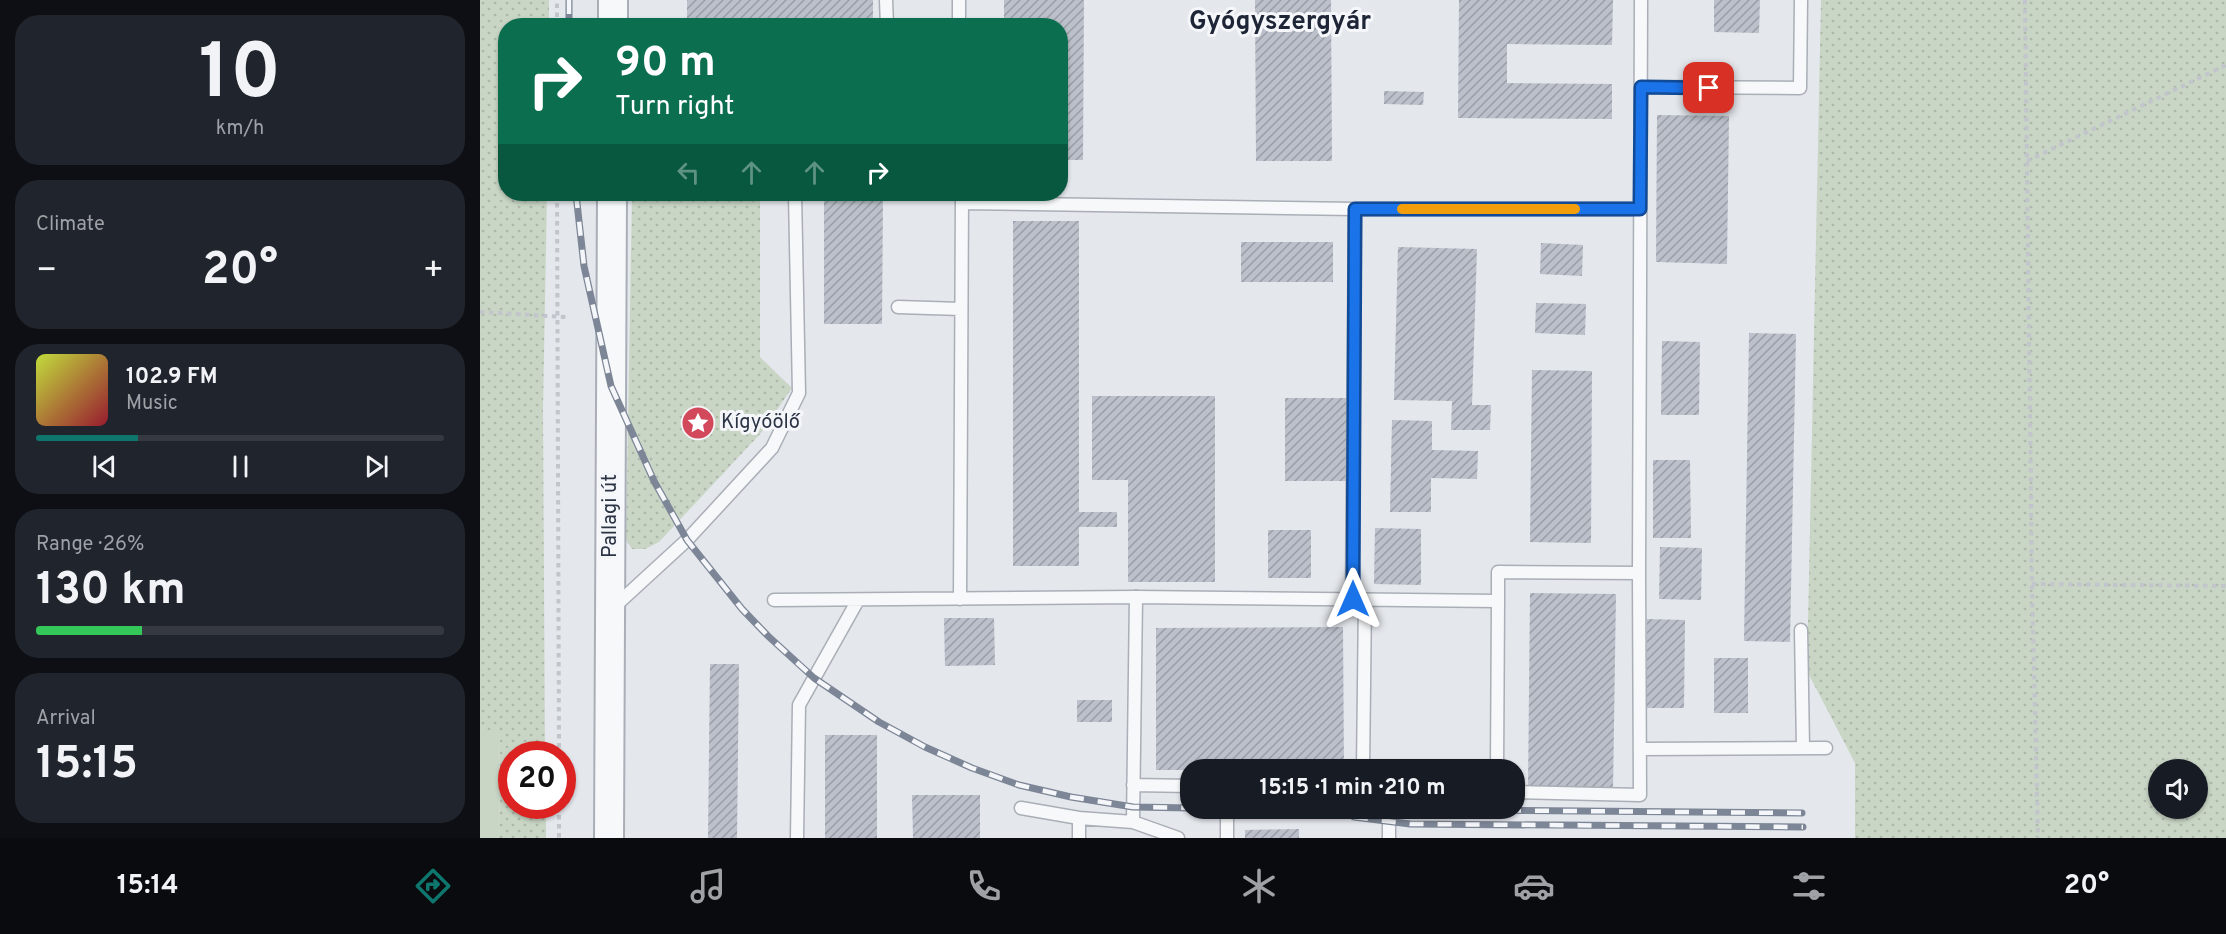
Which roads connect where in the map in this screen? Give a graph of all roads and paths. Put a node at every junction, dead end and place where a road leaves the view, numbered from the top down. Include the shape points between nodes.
1 (557, 0) edge
2 (613, 0) edge
3 (886, 0) edge
4 (959, 0) edge
5 (1641, 0) edge
6 (1801, 0) edge
7 (2025, 0) edge
8 (557, 18) edge
9 (613, 18) edge
10 (887, 18) edge
11 (959, 18) edge
12 (2226, 65) edge
13 (1641, 87) junction
14 (2027, 161) junction
15 (557, 201) edge
16 (612, 201) edge
17 (795, 201) edge
18 (962, 201) edge
19 (1068, 201) edge
20 (1355, 209) junction
21 (1640, 209) junction
22 (898, 307) dead end
23 (962, 309) junction
24 (480, 312) edge
25 (557, 317) junction
26 (566, 317) dead end
27 (1639, 573) junction
28 (2032, 584) junction
29 (2226, 586) edge
30 (1136, 597) junction
31 (960, 599) junction
32 (1359, 599) junction
33 (774, 600) dead end
34 (858, 600) junction
35 (1498, 602) junction
36 (611, 610) junction
37 (1801, 630) dead end
38 (559, 741) edge
39 (1640, 748) junction
40 (1803, 748) junction
41 (1826, 748) dead end
42 (1363, 759) edge
43 (1497, 759) edge
44 (1133, 784) junction
45 (1180, 786) edge
46 (1525, 792) edge
47 (1021, 808) dead end
48 (1079, 818) junction
49 (559, 819) edge
50 (1227, 819) edge
51 (1389, 819) edge
52 (1133, 822) junction
53 (560, 838) edge
54 (609, 838) edge
55 (798, 838) edge
56 (1079, 838) edge
57 (1178, 838) edge
58 (1227, 838) edge
59 (1389, 838) edge
60 (2038, 838) edge

1 - 8 path
2 - 9 street
3 - 10 lane
4 - 11 lane
5 - 13 lane
6 - 13 lane via 1800,88
7 - 14 path
12 - 14 path
13 - 21 lane
14 - 28 path
15 - 25 path
16 - 36 street, Pallagi út
17 - 36 lane via 799,393 772,448 687,540
18 - 23 lane
19 - 20 lane
20 - 21 lane
20 - 32 lane
21 - 27 lane
22 - 23 lane
23 - 31 lane
24 - 25 path
25 - 26 path
25 - 38 path
27 - 35 lane via 1498,572
27 - 39 lane
28 - 29 path
28 - 60 path
30 - 31 lane
30 - 32 lane
30 - 44 lane
31 - 34 lane
32 - 35 lane
32 - 42 lane
33 - 34 lane
34 - 55 lane via 799,705
35 - 43 lane
36 - 54 street, Pallagi út
37 - 40 lane
39 - 40 lane
39 - 46 lane via 1640,795
40 - 41 lane
44 - 45 lane
44 - 52 lane
47 - 48 lane
48 - 52 lane
48 - 56 lane
49 - 53 path
50 - 58 lane
51 - 59 lane
52 - 57 lane

